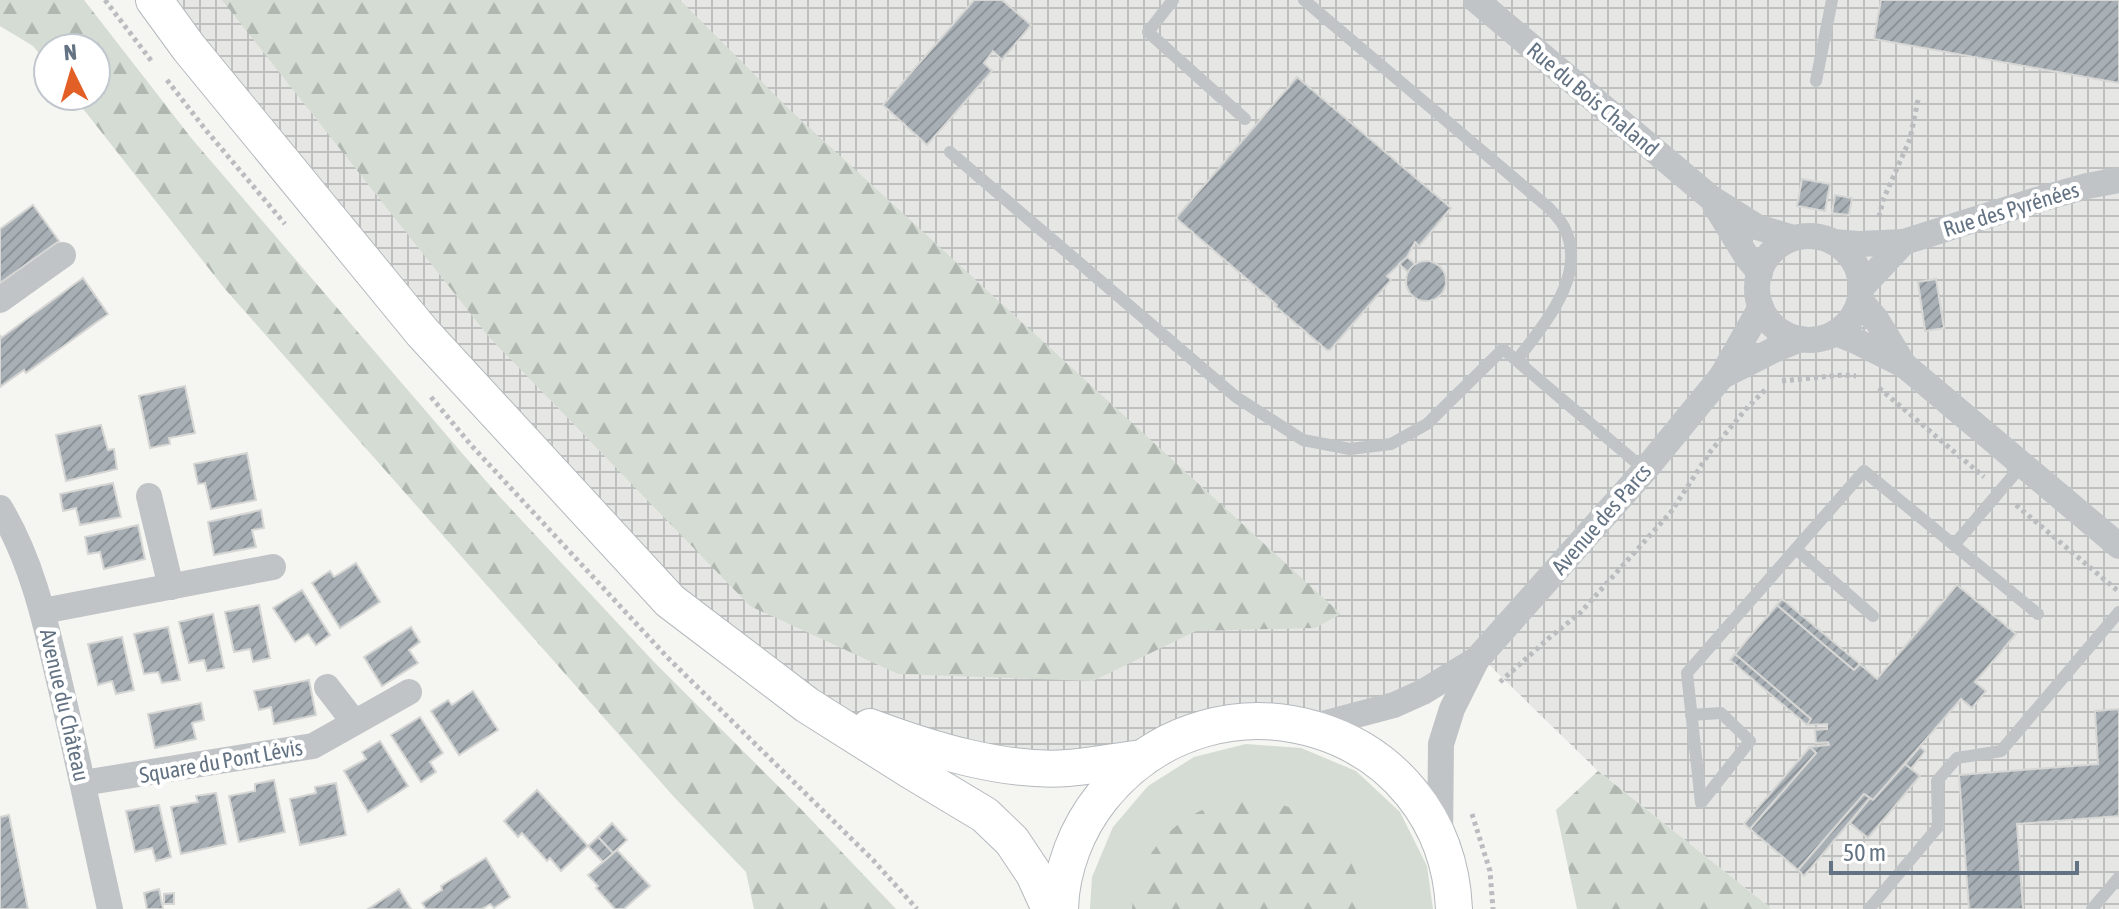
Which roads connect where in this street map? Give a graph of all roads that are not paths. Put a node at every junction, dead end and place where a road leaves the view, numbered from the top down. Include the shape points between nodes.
1 (154, 0) edge
2 (1173, 0) edge
3 (1304, 0) edge
4 (1476, 0) edge
5 (1832, 0) edge
6 (1816, 81) dead end
7 (1245, 119) dead end
8 (950, 152) dead end
9 (2119, 180) edge
10 (1711, 198) junction
11 (1793, 238) junction
12 (1833, 242) junction
13 (1904, 242) junction
14 (63, 255) dead end
15 (1760, 273) junction
16 (1861, 294) junction
17 (0, 300) edge
18 (1761, 307) junction
19 (1836, 333) junction
20 (1801, 339) junction
21 (1517, 360) junction
22 (1904, 365) junction
23 (1722, 376) junction
24 (2023, 464) junction
25 (1645, 470) junction
26 (149, 496) dead end
27 (0, 508) edge
28 (1954, 545) junction
29 (2119, 546) edge
30 (1796, 549) junction
31 (273, 567) dead end
32 (171, 587) junction
33 (43, 611) junction
34 (2038, 614) dead end
35 (2117, 615) edge
36 (1873, 616) dead end
37 (1477, 659) junction
38 (327, 687) dead end
39 (409, 692) dead end
40 (807, 705) junction
41 (1691, 715) junction
42 (354, 722) junction
43 (1311, 727) junction
44 (1142, 758) junction
45 (83, 783) junction
46 (1440, 842) junction
47 (2119, 877) edge
48 (110, 909) edge
49 (1050, 909) edge
50 (1060, 909) edge
51 (1454, 909) edge
52 (1869, 909) edge
53 (2092, 909) edge

1 - 40 main road via 422,332 670,601
2 - 7 lane via 1148,32
3 - 21 lane via 1549,208 1564,227 1571,249 1569,277 1555,309
4 - 10 street, Rue du Bois Chaland
5 - 6 lane
8 - 21 lane via 1236,397 1303,440 1350,449 1391,444 1427,424 1503,349
9 - 13 street, Rue des Pyrénées
10 - 11 street via 1757,227
10 - 15 street
11 - 12 street via 1814,236
11 - 15 street via 1767,258
12 - 13 street, Rue des Pyrénées
12 - 16 street via 1859,271
13 - 16 street, Rue des Pyrénées
14 - 17 street
15 - 18 street
16 - 19 street via 1856,312
16 - 22 street
18 - 20 street via 1771,323
18 - 23 street, Avenue des Parcs
19 - 20 street via 1819,340
19 - 22 street
20 - 23 street, Avenue des Parcs
21 - 25 lane
22 - 24 street
23 - 25 street, Avenue des Parcs
24 - 28 lane
24 - 29 street
25 - 37 street, Avenue des Parcs
26 - 32 street
27 - 33 street, Avenue du Château
28 - 30 lane via 1864,471
28 - 34 lane
30 - 36 lane
30 - 41 lane via 1687,673
31 - 32 street
32 - 33 street
33 - 45 street, Avenue du Château
35 - 52 lane via 2001,751 1957,758 1937,781 1938,827
37 - 43 street, Avenue des Parcs via 1394,705
37 - 46 street, Avenue des Parcs via 1441,744
38 - 42 street
39 - 42 street, Square du Pont Lévis
40 - 44 main road via 923,747 997,763 1067,768
40 - 49 main road via 985,815 1012,841
41 - 41 lane via 1693,729 1701,803 1750,741 1721,713
42 - 45 street, Square du Pont Lévis via 313,746
43 - 44 main road via 1231,722 1176,738
43 - 46 main road via 1385,767 1419,804
44 - 50 main road via 1117,778 1084,823 1064,879
45 - 48 street, Avenue du Château
46 - 51 main road
47 - 53 lane

